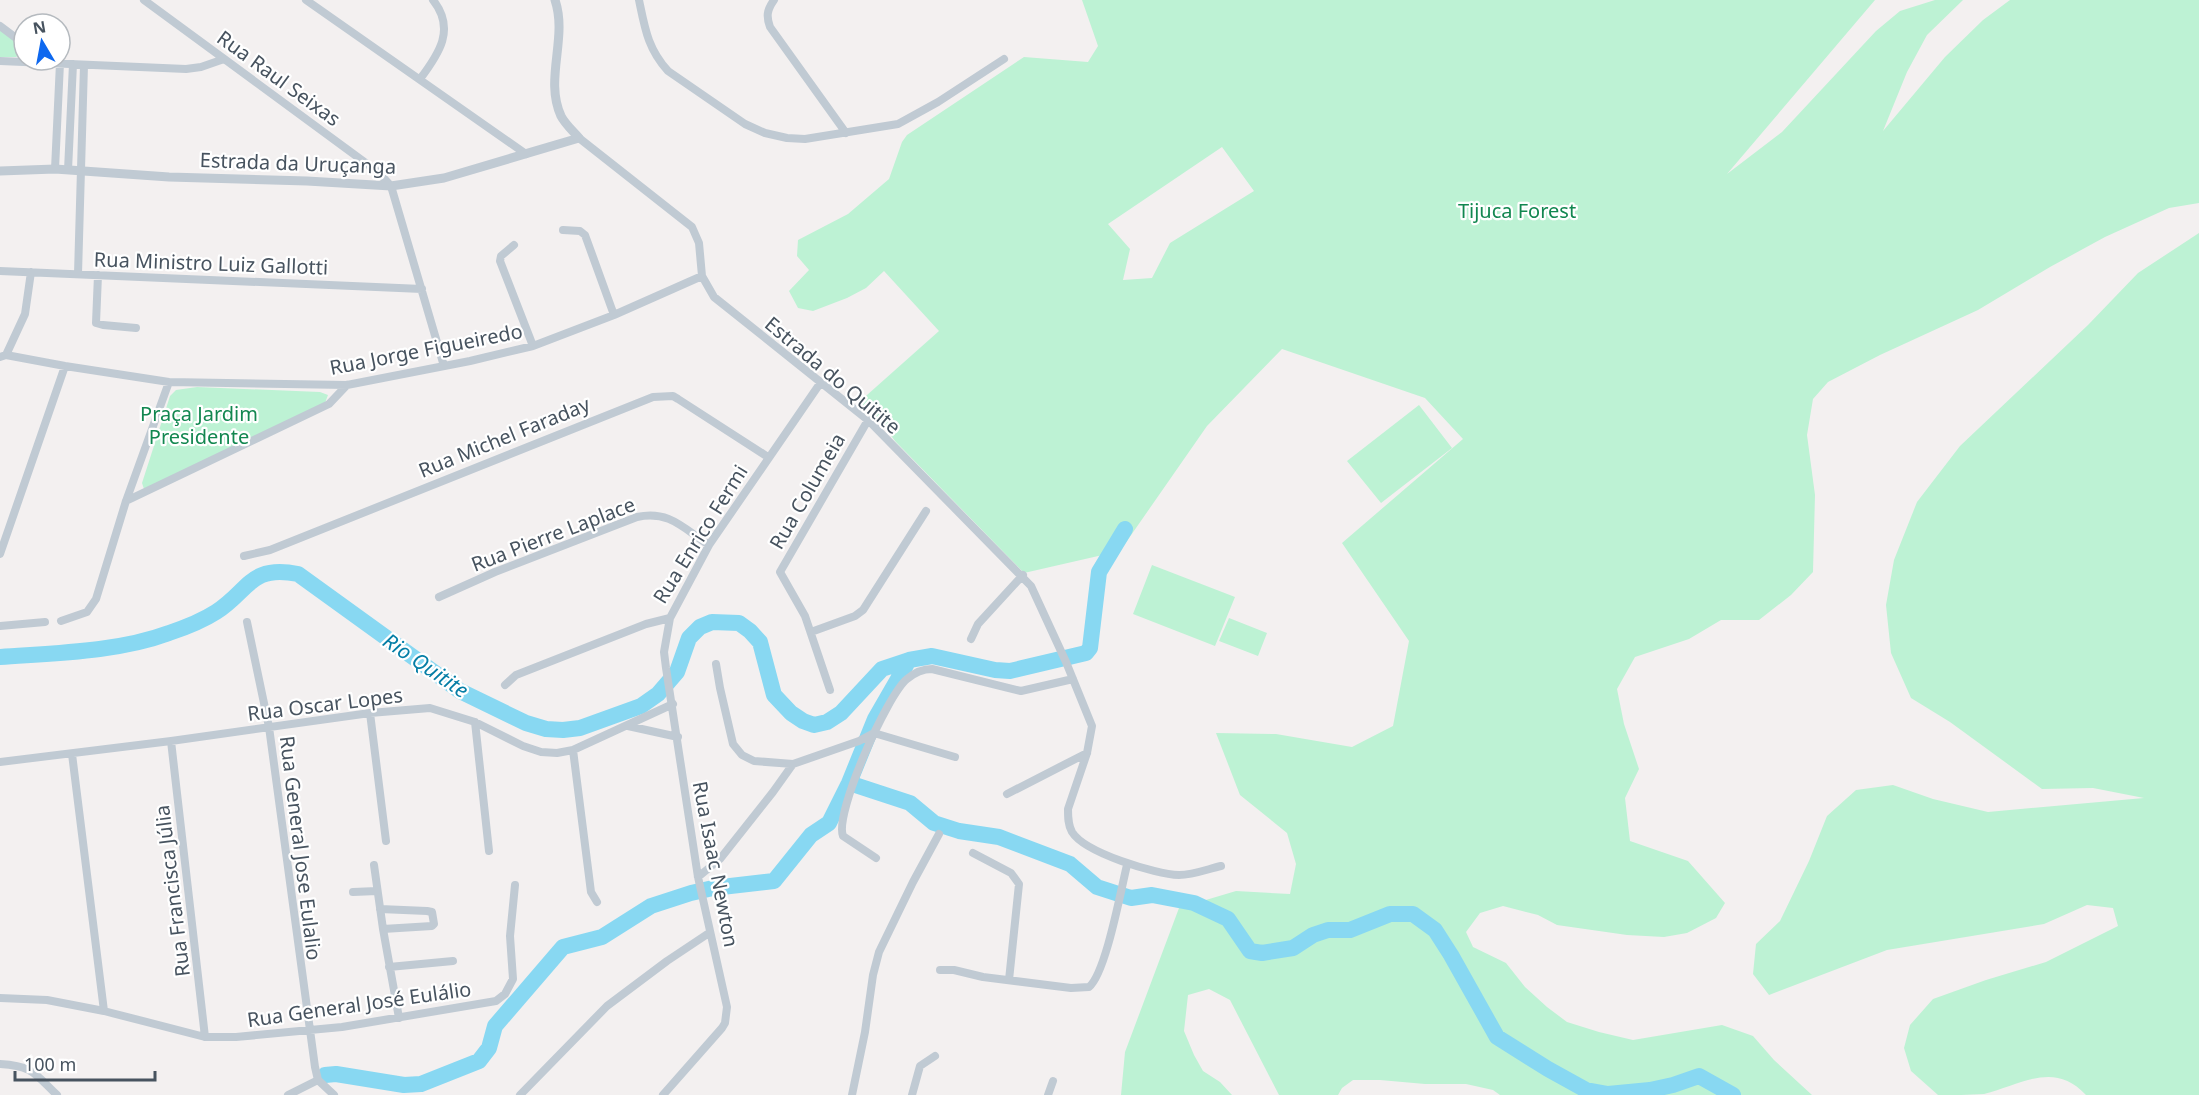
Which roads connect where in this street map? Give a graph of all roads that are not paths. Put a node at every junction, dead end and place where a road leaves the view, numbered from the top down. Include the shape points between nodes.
1 (144, 0) edge
2 (306, 0) edge
3 (434, 0) edge
4 (555, 0) edge
5 (639, 0) edge
6 (774, 0) edge
7 (224, 59) junction
8 (1004, 59) dead end
9 (73, 64) joint
10 (84, 65) junction
11 (60, 72) edge
12 (420, 79) junction
13 (846, 133) junction
14 (579, 138) junction
15 (526, 154) junction
16 (56, 170) junction
17 (68, 170) junction
18 (0, 171) edge
19 (81, 171) junction
20 (391, 186) junction
21 (562, 230) dead end
22 (514, 244) dead end
23 (0, 271) edge
24 (32, 272) junction
25 (78, 274) junction
26 (98, 275) junction
27 (702, 276) junction
28 (422, 290) junction
29 (614, 315) junction
30 (136, 328) dead end
31 (533, 346) junction
32 (3, 356) edge
33 (65, 366) junction
34 (444, 366) junction
35 (169, 382) junction
36 (820, 382) junction
37 (347, 385) junction
38 (868, 420) junction
39 (768, 457) junction
40 (126, 501) junction
41 (926, 511) dead end
42 (709, 545) junction
43 (0, 554) edge
44 (244, 555) dead end
45 (1023, 575) junction
46 (439, 597) dead end
47 (670, 618) junction
48 (61, 621) dead end
49 (45, 622) dead end
50 (246, 622) dead end
51 (0, 626) edge
52 (811, 632) junction
53 (971, 639) dead end
54 (716, 663) dead end
55 (1072, 679) junction
56 (505, 685) dead end
57 (830, 690) dead end
58 (672, 700) junction
59 (370, 714) junction
60 (475, 722) junction
61 (628, 726) junction
62 (269, 727) junction
63 (872, 734) junction
64 (678, 737) junction
65 (171, 741) junction
66 (573, 750) junction
67 (1087, 753) junction
68 (72, 754) junction
69 (954, 757) dead end
70 (0, 762) edge
71 (793, 764) junction
72 (1006, 794) dead end
73 (939, 834) dead end
74 (386, 841) dead end
75 (489, 851) dead end
76 (972, 853) dead end
77 (876, 858) dead end
78 (1127, 864) junction
79 (374, 865) dead end
80 (1221, 866) dead end
81 (698, 880) junction
82 (515, 885) dead end
83 (377, 891) junction
84 (353, 892) dead end
85 (597, 902) dead end
86 (380, 909) junction
87 (383, 929) junction
88 (709, 933) junction
89 (453, 961) dead end
90 (389, 967) junction
91 (940, 970) dead end
92 (1009, 980) junction
93 (0, 998) edge
94 (104, 1011) junction
95 (399, 1018) junction
96 (308, 1030) junction
97 (205, 1037) junction
98 (935, 1056) dead end
99 (0, 1064) edge
100 (318, 1080) junction
101 (1053, 1081) dead end
102 (57, 1095) edge
103 (288, 1095) edge
104 (334, 1095) edge
105 (520, 1095) edge
106 (663, 1095) edge
107 (852, 1095) edge
108 (912, 1095) edge
109 (1048, 1095) edge

1 - 7 street, Rua Raul Seixas
2 - 12 street
3 - 12 street via 441,9 443,41
4 - 14 street via 559,26 557,99 562,119
5 - 13 street via 646,38 658,60 745,124 765,133 805,140
6 - 13 street via 766,17 770,27
7 - 10 street via 186,69
7 - 20 street, Rua Raul Seixas via 378,172
8 - 13 street via 898,124
9 - 10 street
9 - 17 street
10 - 19 street
11 - 16 street
12 - 15 street
14 - 15 street, Estrada da Uruçanga
14 - 27 street, Estrada do Quitite via 692,227 699,243
15 - 20 street, Estrada da Uruçanga via 444,178
16 - 17 street, Estrada da Uruçanga
16 - 18 street, Estrada da Uruçanga
17 - 19 street, Estrada da Uruçanga
19 - 20 street, Estrada da Uruçanga
19 - 25 street
20 - 28 street
21 - 29 street via 585,235
22 - 31 street via 500,261
23 - 24 street, Rua Ministro Luiz Gallotti
24 - 25 street, Rua Ministro Luiz Gallotti
24 - 32 street via 25,314
25 - 26 street, Rua Ministro Luiz Gallotti
26 - 28 street, Rua Ministro Luiz Gallotti
26 - 30 street via 96,323
27 - 29 street, Rua Jorge Figueiredo
27 - 36 street, Estrada do Quitite via 714,297
28 - 34 street
29 - 31 street, Rua Jorge Figueiredo
31 - 34 street, Rua Jorge Figueiredo
32 - 33 street, Rua Jorge Figueiredo
33 - 35 street, Rua Jorge Figueiredo
33 - 43 street
34 - 37 street, Rua Jorge Figueiredo
35 - 37 street, Rua Jorge Figueiredo
35 - 40 street
36 - 38 street, Estrada do Quitite
36 - 39 street, Rua Enrico Fermi
37 - 40 street via 329,404
38 - 45 street, Estrada do Quitite
38 - 52 street, Rua Columeia via 781,568 782,579
39 - 42 street, Rua Enrico Fermi
39 - 44 street, Rua Michel Faraday via 673,396 653,397 270,550
40 - 48 street via 96,599 87,612
41 - 52 street via 863,610
42 - 46 street, Rua Pierre Laplace via 669,518 651,514
42 - 47 street, Rua Enrico Fermi
45 - 53 street via 978,624
45 - 55 street, Estrada do Quitite via 1035,591
47 - 56 street, Rua Enrico Fermi via 516,675
47 - 58 street, Rua Isaac Newton via 664,652
49 - 51 street
50 - 62 street, Rua General Jose Eulalio
52 - 57 street
54 - 71 street via 733,744 754,761
55 - 63 street via 1021,691 926,669 905,680
55 - 67 street, Estrada do Quitite via 1092,726
58 - 61 street, Rua Oscar Lopes
58 - 64 street, Rua Isaac Newton
59 - 60 street, Rua Oscar Lopes via 430,708
59 - 62 street, Rua Oscar Lopes
59 - 74 street
60 - 66 street, Rua Oscar Lopes via 541,752
60 - 75 street
61 - 64 street
61 - 66 street, Rua Oscar Lopes
62 - 65 street, Rua Oscar Lopes
62 - 96 street, Rua General Jose Eulalio
63 - 69 street
63 - 71 street
63 - 77 street via 851,789 841,830 843,836
64 - 81 street, Rua Isaac Newton
65 - 68 street, Rua Oscar Lopes
65 - 97 street, Rua Francisca Júlia
66 - 85 street via 591,892
67 - 72 street
67 - 78 street, Estrada do Quitite via 1068,809 1069,826 1081,840
68 - 70 street, Rua Oscar Lopes
68 - 94 street
71 - 81 street via 720,859
73 - 107 street via 879,952
76 - 92 street via 1011,873 1018,884
78 - 80 street, Estrada do Quitite via 1179,875
78 - 92 street via 1096,977 1089,987
79 - 83 street
81 - 88 street, Rua Isaac Newton
82 - 95 street, Rua General José Eulálio via 510,936 513,979 505,994 496,1001
83 - 84 street
83 - 86 street
86 - 87 street
86 - 87 street via 432,912 434,921 432,926
87 - 90 street
88 - 105 street via 607,1006
88 - 106 street, Rua Isaac Newton via 727,1006 725,1023
89 - 90 street
90 - 95 street
91 - 92 street
93 - 94 street, Rua General José Eulálio via 47,1000
94 - 97 street, Rua General José Eulálio
95 - 96 street, Rua General José Eulálio
96 - 97 street, Rua General José Eulálio
96 - 100 street, Rua General Jose Eulalio
98 - 108 street via 920,1066
99 - 102 street via 27,1068
100 - 103 street
100 - 104 street
101 - 109 street

